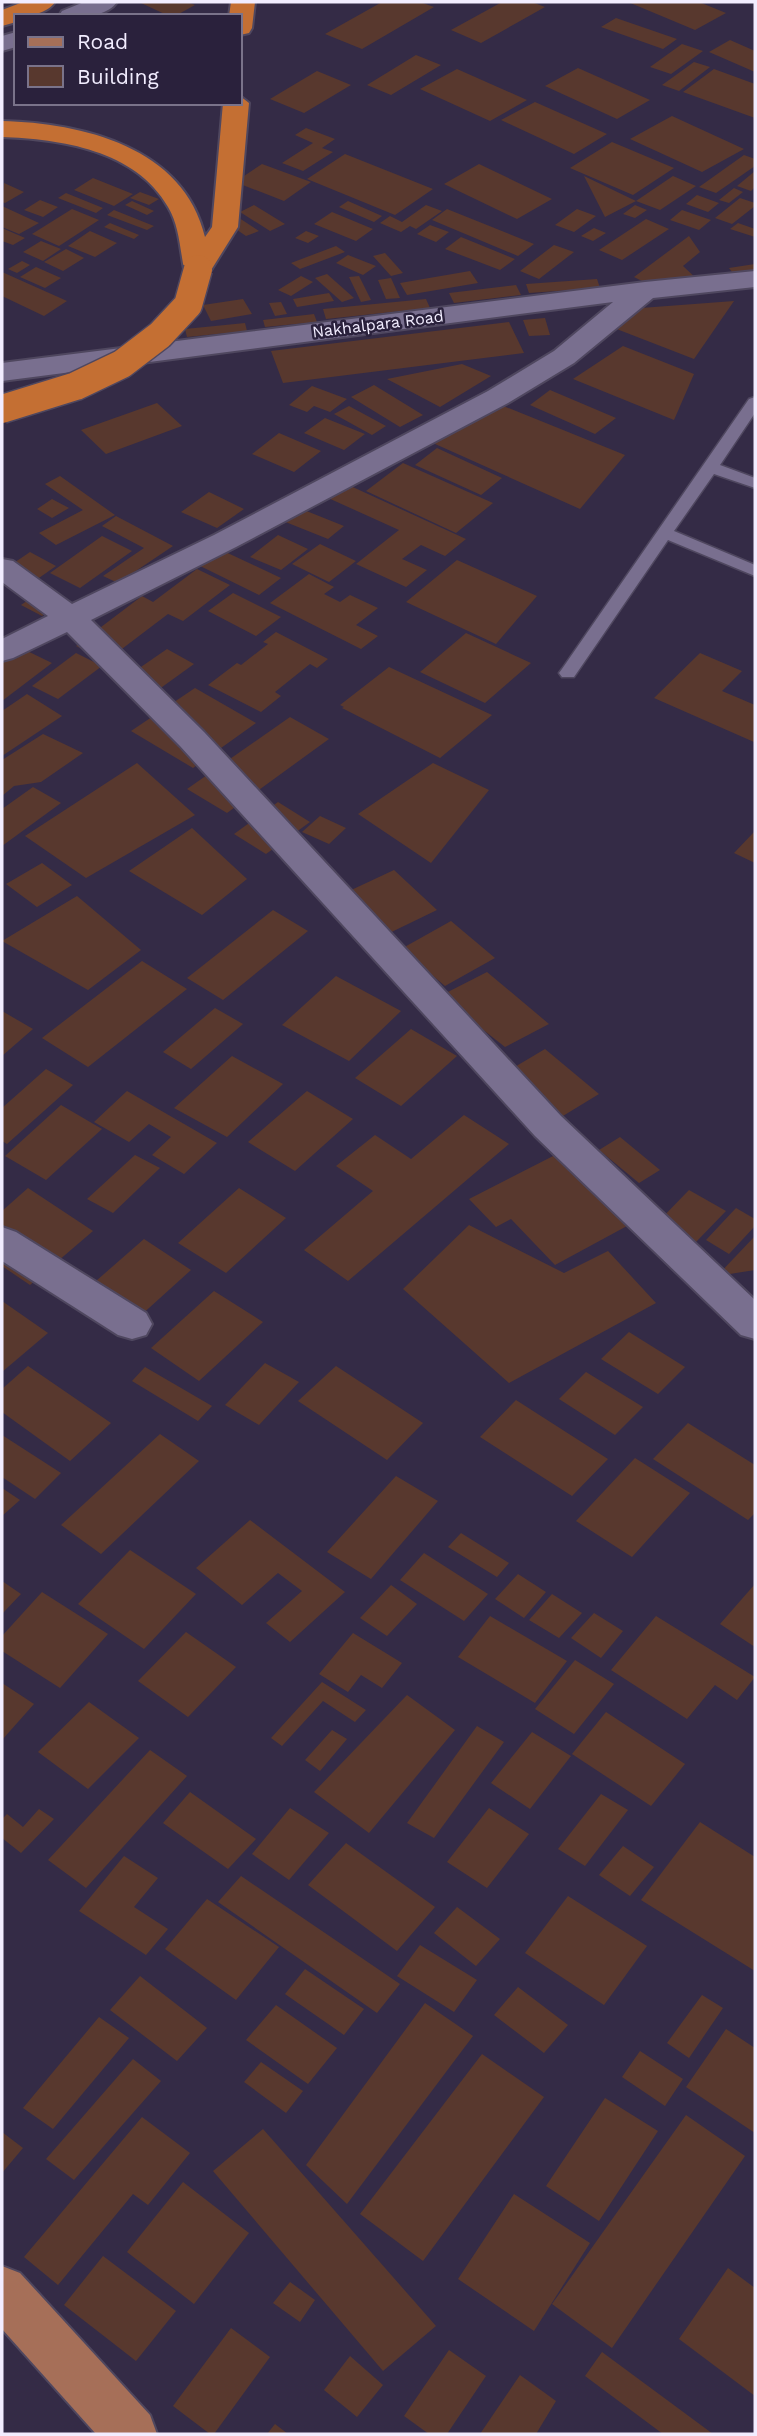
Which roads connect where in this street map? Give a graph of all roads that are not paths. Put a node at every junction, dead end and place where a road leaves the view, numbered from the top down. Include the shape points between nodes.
1 (43, 2) edge
2 (105, 2) edge
3 (14, 14) edge
4 (76, 14) edge
5 (236, 105) edge
6 (2, 129) edge
7 (198, 269) junction
8 (755, 279) edge
9 (645, 289) junction
10 (2, 372) edge
11 (755, 402) edge
12 (2, 409) edge
13 (710, 467) junction
14 (755, 483) edge
15 (664, 533) junction
16 (2, 568) edge
17 (755, 571) edge
18 (70, 617) junction
19 (2, 651) edge
20 (568, 673) dead end
21 (2, 1242) edge
22 (132, 1324) dead end
23 (755, 1324) edge
24 (2, 2291) edge
25 (131, 2434) edge

1 - 3 highway
2 - 4 street
5 - 7 highway via 225,227
6 - 7 highway via 90,141 126,155 160,178 180,203
7 - 12 highway, bridge via 188,305 160,335 122,364 76,386
8 - 9 street, Nakhalpara Road
9 - 10 street, Nakhalpara Road
9 - 18 street via 564,357 498,397
11 - 13 lane
13 - 14 lane
13 - 15 lane
15 - 17 lane
15 - 20 lane
16 - 18 street
18 - 19 street
18 - 23 street via 192,739 548,1126
21 - 22 street
24 - 25 main road

